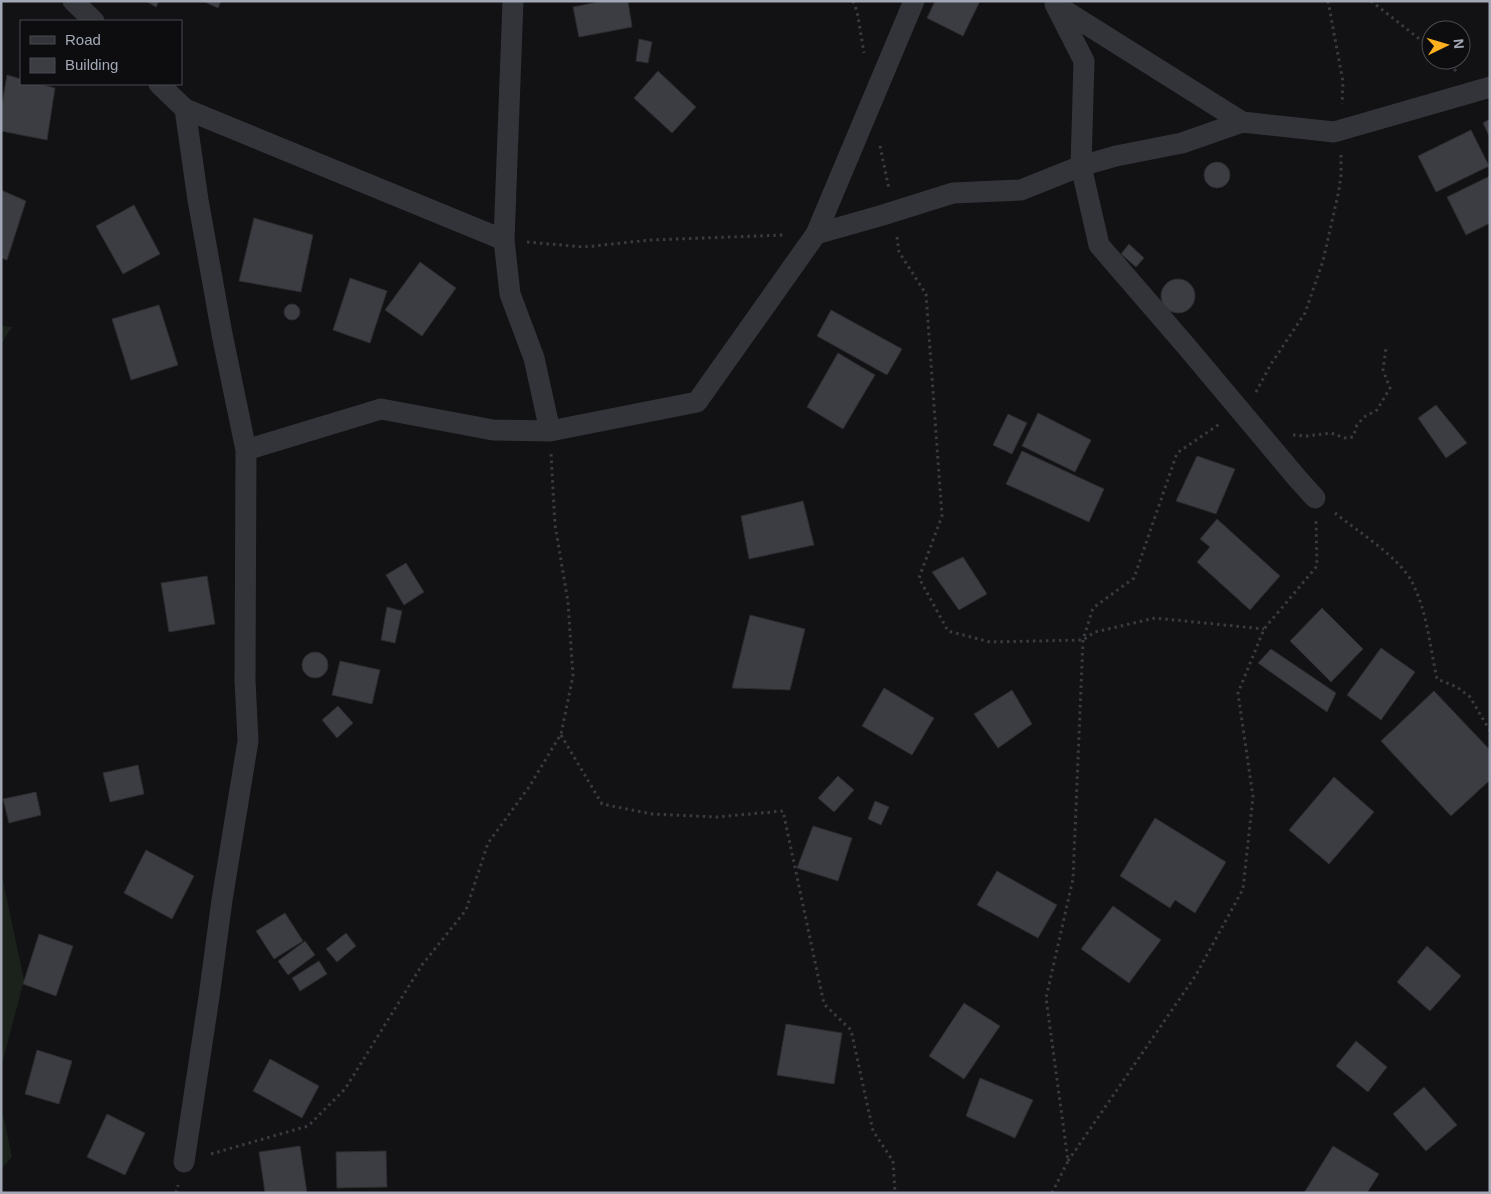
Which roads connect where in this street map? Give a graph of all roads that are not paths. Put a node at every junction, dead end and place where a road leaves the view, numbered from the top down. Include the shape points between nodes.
1 (73, 1) edge
2 (513, 1) edge
3 (914, 1) edge
4 (1054, 3) edge
5 (93, 20) edge
6 (160, 85) edge
7 (1490, 87) edge
8 (185, 109) junction
9 (1242, 122) junction
10 (1081, 166) junction
11 (816, 234) junction
12 (504, 240) junction
13 (550, 431) junction
14 (246, 450) junction
15 (1315, 498) road end
16 (184, 1162) road end

1 - 5 street
2 - 12 street
3 - 11 street
4 - 9 street
4 - 10 street via 1084,61
6 - 8 street
7 - 9 street via 1334,132
8 - 12 street
8 - 14 street via 198,200
9 - 10 street via 1182,143
10 - 11 street via 1020,190 953,193
10 - 15 street via 1099,245
11 - 13 street via 697,402
12 - 13 street via 510,294 534,358
13 - 14 street via 493,430 381,409
14 - 16 street via 245,680 248,741

